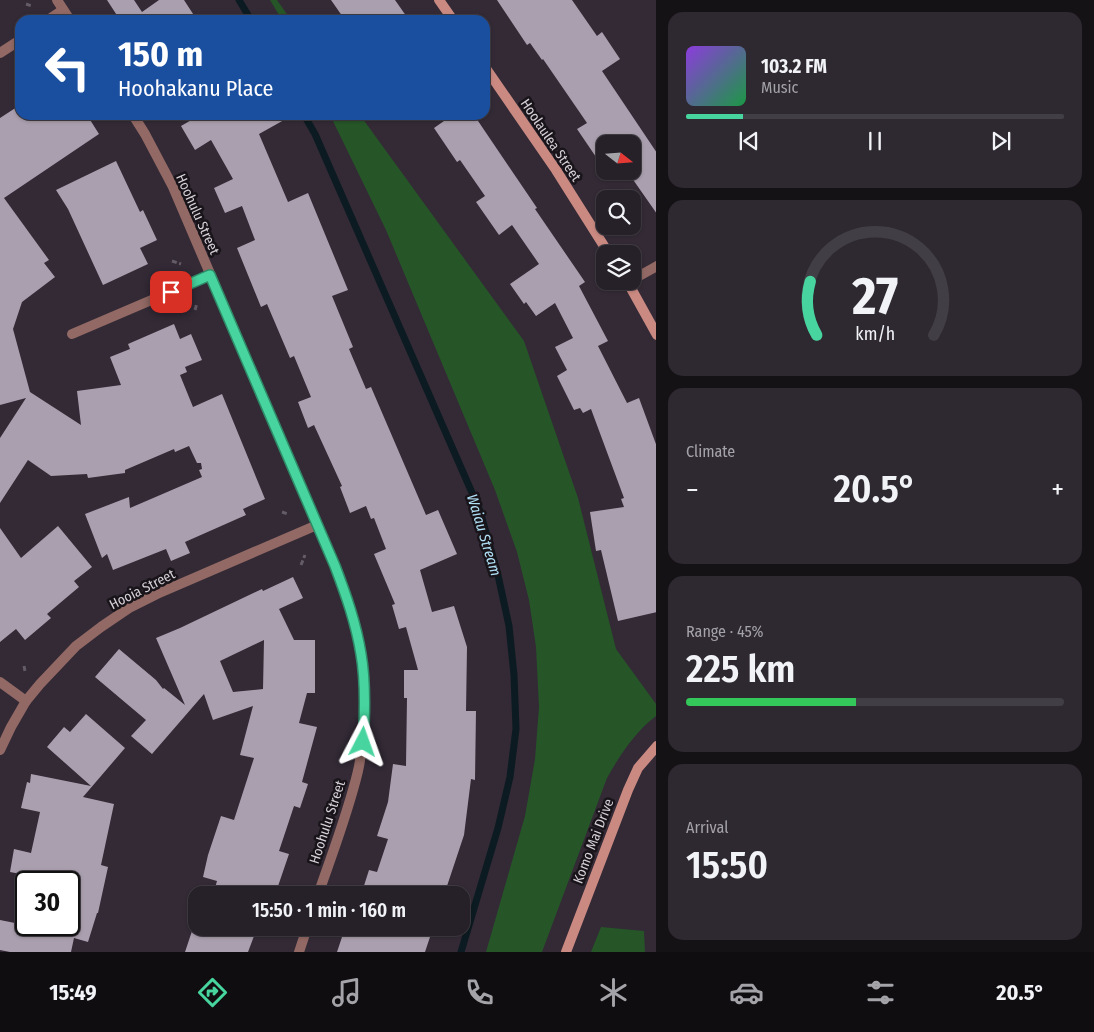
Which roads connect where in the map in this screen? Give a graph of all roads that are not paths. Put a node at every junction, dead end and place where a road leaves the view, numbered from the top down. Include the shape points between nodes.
1 (57, 0) edge
2 (439, 0) edge
3 (63, 10) junction
4 (56, 15) edge
5 (66, 15) edge
6 (450, 15) edge
7 (15, 43) edge
8 (0, 53) edge
9 (490, 74) edge
10 (136, 120) edge
11 (603, 245) edge
12 (656, 266) edge
13 (641, 274) edge
14 (210, 275) junction
15 (634, 290) edge
16 (72, 334) dead end
17 (656, 335) edge
18 (317, 525) junction
19 (0, 682) edge
20 (26, 701) junction
21 (656, 746) edge
22 (0, 750) edge
23 (321, 886) edge
24 (305, 936) edge
25 (299, 952) edge
26 (566, 952) edge

1 - 3 street
2 - 6 street
3 - 4 street
3 - 5 street
7 - 8 street
9 - 11 street, Hoolaulea Street
10 - 14 street, Hoohulu Street via 173,187
12 - 13 street
14 - 16 street
14 - 18 street, Hoohulu Street
15 - 17 street
18 - 20 street, Hooia Street via 129,608 76,646
18 - 23 street, Hoohulu Street via 348,600 355,626 361,655 365,715 358,772
19 - 20 street
20 - 22 street, Hooia Street
21 - 26 street, Komo Mai Drive via 638,768 631,783
24 - 25 street

